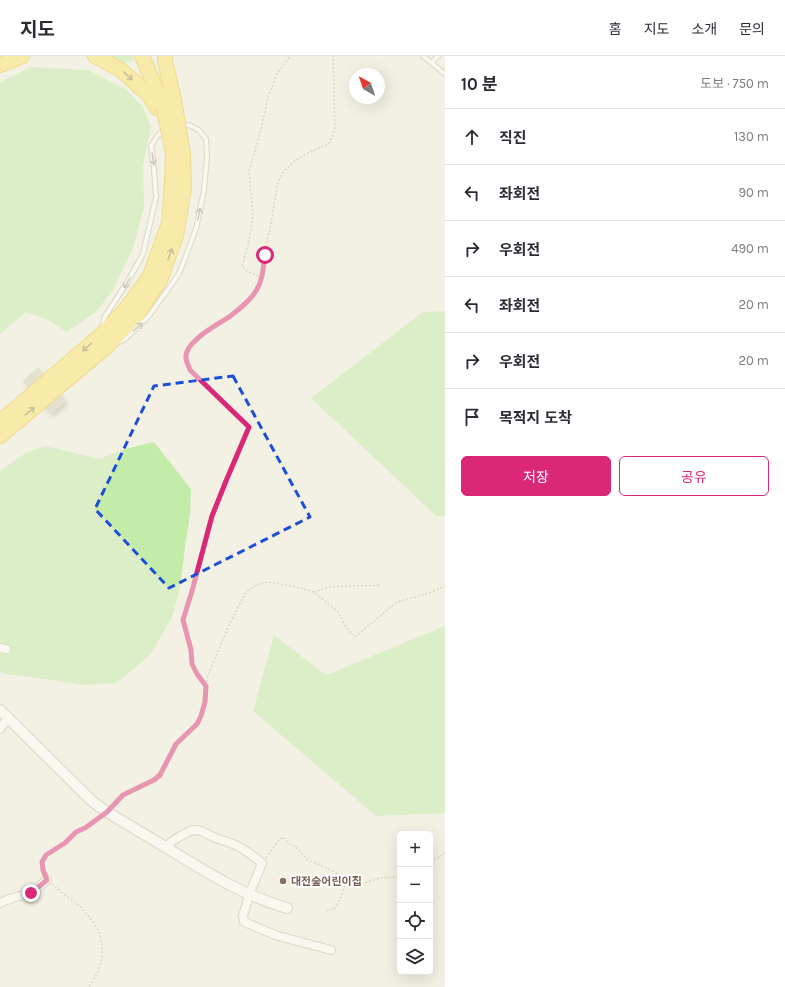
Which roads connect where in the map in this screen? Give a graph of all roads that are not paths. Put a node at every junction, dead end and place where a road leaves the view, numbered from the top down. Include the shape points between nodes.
1 (22, 56) edge
2 (96, 56) edge
3 (142, 56) edge
4 (150, 56) edge
5 (165, 56) edge
6 (423, 56) edge
7 (438, 56) edge
8 (432, 62) junction
9 (0, 65) edge
10 (445, 74) edge
11 (165, 104) junction
12 (175, 153) junction
13 (103, 341) junction
14 (0, 422) edge
15 (0, 436) edge
16 (0, 710) edge
17 (8, 718) junction
18 (0, 729) edge
19 (166, 847) junction
20 (47, 880) road end
21 (250, 895) junction
22 (0, 903) edge
23 (287, 908) dead end
24 (331, 950) dead end

1 - 9 highway
2 -> 11 highway via 121,70 149,95
3 - 11 highway
4 - 11 highway
5 - 11 highway
6 - 8 lane
7 - 8 lane
8 - 10 lane
11 - 12 highway, bridge
12 - 13 highway via 169,223 150,276
13 -> 12 highway via 137,315 160,280 176,236 184,187
13 -> 13 lane via 124,340 148,318 179,274 196,229 204,190 207,156 206,139 199,130 189,125 171,126 158,135 151,146 156,197 143,254 104,318
13 -> 14 highway
15 -> 13 highway
16 - 17 street
17 - 18 street
17 - 19 street via 93,802
19 - 21 street
19 - 21 street via 190,831 197,830 234,844 262,862
20 - 22 street via 31,893
21 - 23 street
21 - 24 street via 243,916 244,922 278,936

